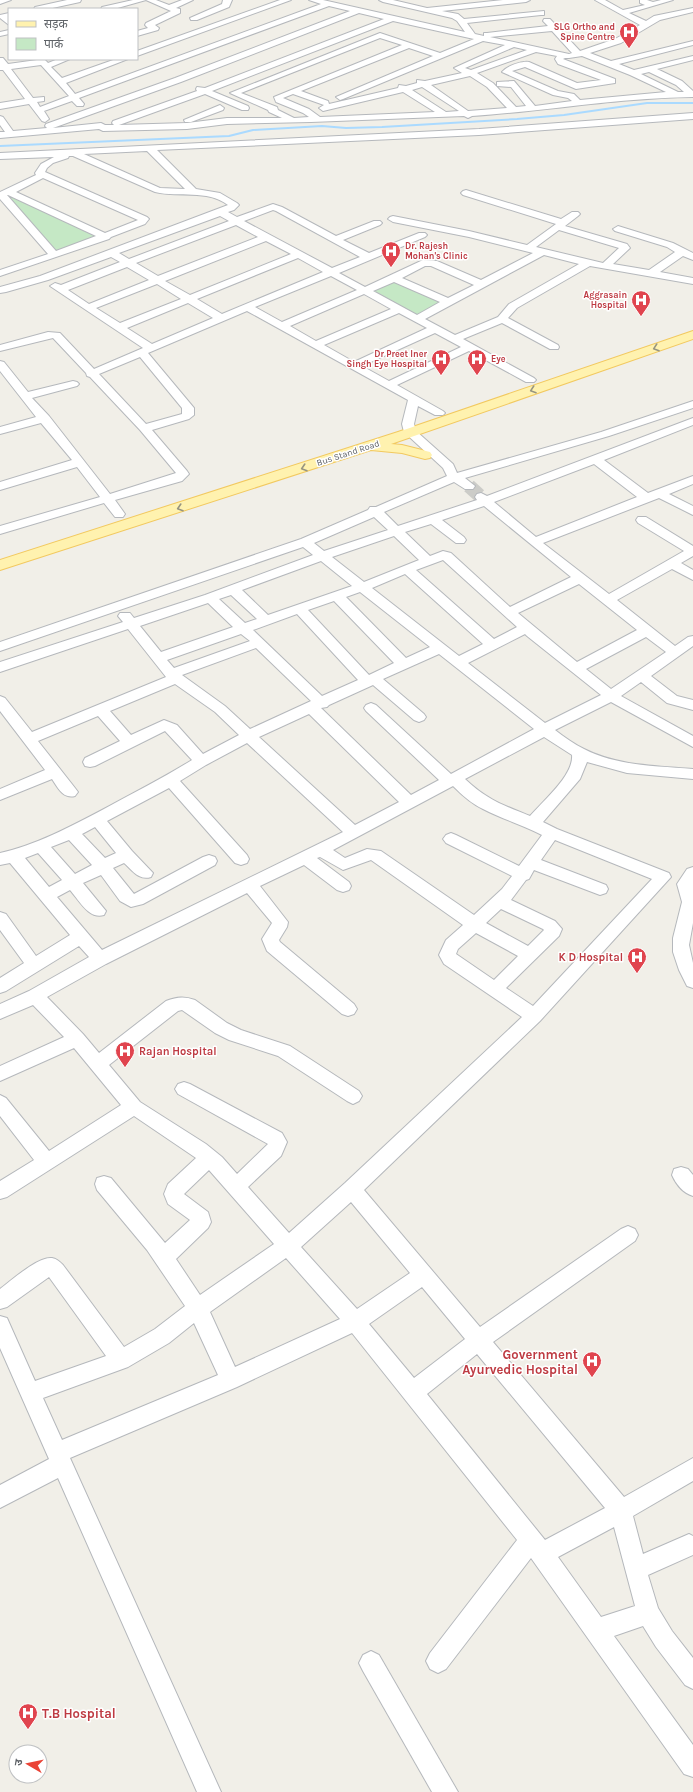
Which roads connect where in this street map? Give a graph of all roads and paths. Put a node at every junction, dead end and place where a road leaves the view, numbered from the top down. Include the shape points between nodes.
1 (7, 0) edge
2 (77, 0) edge
3 (142, 0) edge
4 (149, 0) edge
5 (189, 0) edge
6 (228, 0) edge
7 (287, 0) edge
8 (313, 0) edge
9 (344, 0) edge
10 (383, 0) edge
11 (527, 0) edge
12 (599, 0) edge
13 (669, 0) edge
14 (0, 2) edge
15 (628, 3) dead end
16 (641, 4) edge
17 (330, 5) junction
18 (42, 8) edge
19 (109, 8) edge
20 (169, 8) junction
21 (426, 10) junction
22 (693, 10) edge
23 (357, 11) junction
24 (623, 12) junction
25 (541, 13) junction
26 (186, 14) junction
27 (392, 19) junction
28 (462, 21) junction
29 (224, 23) junction
30 (410, 23) junction
31 (645, 24) junction
32 (216, 26) junction
33 (554, 28) junction
34 (250, 32) junction
35 (138, 34) edge
36 (380, 35) junction
37 (476, 37) junction
38 (497, 41) junction
39 (276, 42) junction
40 (693, 44) edge
41 (409, 45) junction
42 (512, 45) junction
43 (482, 48) dead end
44 (533, 50) junction
45 (301, 53) junction
46 (138, 54) edge
47 (439, 54) junction
48 (554, 54) junction
49 (580, 54) junction
50 (564, 56) junction
51 (430, 58) junction
52 (693, 58) edge
53 (317, 59) junction
54 (0, 60) edge
55 (58, 60) edge
56 (121, 60) edge
57 (133, 60) edge
58 (42, 62) edge
59 (525, 64) junction
60 (611, 64) junction
61 (452, 66) junction
62 (3, 68) edge
63 (152, 68) junction
64 (650, 69) junction
65 (343, 71) junction
66 (399, 71) junction
67 (471, 73) junction
68 (633, 73) junction
69 (385, 78) junction
70 (178, 80) junction
71 (60, 82) junction
72 (373, 83) junction
73 (425, 85) junction
74 (490, 85) junction
75 (618, 86) junction
76 (406, 90) junction
77 (205, 91) junction
78 (293, 91) junction
79 (234, 93) junction
80 (677, 94) junction
81 (692, 94) edge
82 (72, 96) junction
83 (306, 96) junction
84 (219, 98) junction
85 (632, 98) junction
86 (32, 100) junction
87 (497, 101) junction
88 (288, 103) junction
89 (579, 104) junction
90 (0, 106) edge
91 (322, 106) junction
92 (532, 108) junction
93 (39, 110) junction
94 (273, 110) junction
95 (514, 110) junction
96 (306, 111) junction
97 (230, 112) junction
98 (88, 113) junction
99 (257, 113) junction
100 (466, 113) junction
101 (442, 114) junction
102 (693, 116) edge
103 (340, 118) junction
104 (0, 119) edge
105 (317, 119) junction
106 (294, 120) junction
107 (227, 121) junction
108 (276, 121) junction
109 (181, 126) junction
110 (51, 128) junction
111 (478, 130) junction
112 (11, 134) junction
113 (0, 135) edge
114 (101, 135) junction
115 (150, 149) junction
116 (76, 152) junction
117 (0, 156) edge
118 (43, 175) junction
119 (193, 192) junction
120 (466, 193) dead end
121 (4, 194) edge
122 (220, 212) junction
123 (575, 214) dead end
124 (393, 219) dead end
125 (236, 221) junction
126 (377, 223) dead end
127 (560, 225) junction
128 (618, 229) dead end
129 (422, 235) dead end
130 (106, 237) junction
131 (266, 237) junction
132 (336, 239) junction
133 (529, 248) junction
134 (683, 251) junction
135 (110, 252) junction
136 (542, 252) junction
137 (298, 254) junction
138 (54, 256) junction
139 (368, 257) junction
140 (693, 257) edge
141 (130, 263) junction
142 (588, 263) junction
143 (605, 266) junction
144 (0, 273) edge
145 (332, 273) junction
146 (652, 273) junction
147 (44, 278) junction
148 (394, 278) junction
149 (680, 278) junction
150 (158, 280) junction
151 (693, 281) edge
152 (481, 284) junction
153 (693, 284) edge
154 (1, 289) edge
155 (60, 289) junction
156 (364, 291) junction
157 (190, 299) junction
158 (448, 302) junction
159 (90, 307) junction
160 (247, 307) junction
161 (399, 309) junction
162 (221, 318) junction
163 (417, 318) junction
164 (502, 319) junction
165 (693, 323) edge
166 (281, 326) junction
167 (120, 327) junction
168 (434, 329) junction
169 (693, 335) edge
170 (455, 340) junction
171 (316, 345) junction
172 (554, 347) dead end
173 (0, 348) edge
174 (468, 348) junction
175 (147, 351) junction
176 (0, 364) edge
177 (353, 366) junction
178 (91, 374) junction
179 (12, 378) junction
180 (530, 380) junction
181 (0, 382) edge
182 (73, 384) dead end
183 (389, 385) junction
184 (24, 396) junction
185 (411, 398) junction
186 (693, 404) edge
187 (45, 418) junction
188 (436, 419) junction
189 (693, 421) edge
190 (144, 428) junction
191 (405, 430) junction
192 (0, 431) edge
193 (370, 446) junction
194 (426, 452) junction
195 (595, 459) junction
196 (80, 462) junction
197 (453, 475) junction
198 (693, 480) edge
199 (0, 486) edge
200 (469, 486) tunnel mouth
201 (659, 493) junction
202 (107, 498) junction
203 (646, 498) junction
204 (483, 499) junction
205 (374, 510) junction
206 (693, 511) edge
207 (119, 514) junction
208 (433, 519) junction
209 (642, 520) dead end
210 (0, 530) edge
211 (398, 531) junction
212 (460, 540) dead end
213 (305, 542) junction
214 (534, 542) junction
215 (693, 551) edge
216 (0, 552) edge
217 (322, 556) junction
218 (428, 561) junction
219 (672, 564) junction
220 (0, 565) edge
221 (407, 569) junction
222 (693, 576) edge
223 (580, 578) junction
224 (362, 587) junction
225 (233, 590) junction
226 (337, 596) junction
227 (210, 598) junction
228 (608, 600) junction
229 (118, 607) junction
230 (299, 609) junction
231 (510, 612) junction
232 (267, 621) junction
233 (131, 623) junction
234 (528, 628) junction
235 (243, 629) junction
236 (646, 630) junction
237 (693, 640) edge
238 (257, 641) junction
239 (493, 645) junction
240 (0, 647) edge
241 (440, 648) junction
242 (674, 652) junction
243 (158, 658) junction
244 (458, 662) junction
245 (404, 665) junction
246 (0, 667) edge
247 (576, 668) junction
248 (173, 676) junction
249 (642, 676) junction
250 (371, 681) junction
251 (611, 696) junction
252 (0, 701) edge
253 (693, 704) edge
254 (317, 706) junction
255 (371, 708) dead end
256 (100, 710) junction
257 (419, 717) dead end
258 (544, 730) junction
259 (250, 736) junction
260 (29, 739) junction
261 (129, 742) junction
262 (693, 742) edge
263 (579, 753) junction
264 (201, 761) junction
265 (90, 762) dead end
266 (54, 772) junction
267 (693, 774) edge
268 (171, 780) junction
269 (452, 781) junction
270 (70, 792) dead end
271 (0, 795) edge
272 (410, 803) junction
273 (98, 820) junction
274 (533, 823) junction
275 (71, 833) junction
276 (354, 833) junction
277 (552, 833) junction
278 (451, 839) dead end
279 (40, 845) junction
280 (321, 850) junction
281 (126, 855) junction
282 (7, 857) edge
283 (305, 857) junction
284 (241, 859) dead end
285 (209, 862) dead end
286 (103, 866) junction
287 (527, 869) junction
288 (145, 873) dead end
289 (663, 877) junction
290 (689, 878) edge
291 (73, 882) junction
292 (250, 885) junction
293 (343, 886) dead end
294 (600, 889) dead end
295 (46, 895) junction
296 (500, 902) junction
297 (98, 911) dead end
298 (0, 918) edge
299 (474, 924) junction
300 (82, 936) junction
301 (529, 956) junction
302 (100, 959) junction
303 (34, 965) junction
304 (691, 973) edge
305 (0, 986) edge
306 (495, 989) junction
307 (35, 996) junction
308 (348, 1009) dead end
309 (0, 1012) edge
310 (534, 1016) junction
311 (77, 1039) junction
312 (98, 1064) junction
313 (0, 1074) edge
314 (184, 1089) dead end
315 (353, 1096) dead end
316 (0, 1103) edge
317 (134, 1107) junction
318 (210, 1158) junction
319 (47, 1162) junction
320 (104, 1184) dead end
321 (237, 1186) junction
322 (352, 1189) junction
323 (0, 1191) edge
324 (628, 1235) dead end
325 (288, 1246) junction
326 (164, 1258) junction
327 (424, 1274) junction
328 (0, 1300) edge
329 (197, 1309) junction
330 (355, 1322) junction
331 (0, 1325) edge
332 (479, 1340) junction
333 (120, 1360) junction
334 (230, 1380) junction
335 (413, 1392) junction
336 (30, 1393) junction
337 (60, 1458) junction
338 (693, 1469) edge
339 (0, 1497) edge
340 (621, 1511) junction
341 (689, 1545) dead end
342 (537, 1547) junction
343 (635, 1570) junction
344 (648, 1613) junction
345 (597, 1630) junction
346 (438, 1661) dead end
347 (371, 1663) dead end
348 (693, 1677) edge
349 (693, 1765) edge
350 (209, 1792) edge
351 (446, 1792) edge

1 - 14 street
2 - 18 street
3 - 19 street
4 - 20 street
5 - 20 street
6 - 26 street via 226,5
7 - 29 street
8 - 17 street
9 - 17 street
10 - 21 street
11 - 21 street
11 - 25 street
12 - 24 street
13 - 16 street via 652,5
15 - 16 street
16 - 24 street
17 - 23 street
17 - 34 street
20 - 26 street
21 - 28 street via 455,16
22 - 31 street via 658,18
23 - 27 street
23 - 39 street
24 - 31 street
25 - 28 street
25 - 33 street
26 - 32 street
26 - 35 street via 149,25 154,28
27 - 30 street
27 - 45 street
28 - 37 street
29 - 32 street
29 - 34 street
30 - 36 street
30 - 37 street
31 - 49 street via 624,38
32 - 46 street
33 - 37 street
33 - 49 street
34 - 39 street
34 - 63 street
36 - 41 street
36 - 53 street
37 - 38 street
37 - 47 street
38 - 42 street
38 - 43 street
39 - 45 street
39 - 70 street
40 - 60 street
41 - 47 street
41 - 65 street
42 - 44 street
42 - 61 street
44 - 48 street
44 - 67 street
45 - 53 street
45 - 77 street
47 - 51 street
48 - 50 street
48 - 59 street
49 - 50 street
49 - 60 street
50 - 75 street via 559,60
51 - 61 street
51 - 66 street
52 - 64 street
53 - 79 street
54 - 62 street
55 - 58 street
56 - 71 street
57 - 63 street
58 - 62 street
58 - 71 street
59 - 75 street via 576,86
59 - 89 street via 506,72 556,93 571,96
60 - 68 street
61 - 67 street
62 - 86 street
63 - 70 street
63 - 82 street
64 - 68 street
64 - 81 street via 680,82
65 - 72 street
65 - 78 street
66 - 69 street
66 - 73 street
67 - 73 street
67 - 74 street
68 - 80 street
69 - 72 street
69 - 76 street
70 - 77 street
70 - 98 street
71 - 82 street
72 - 91 street
73 - 76 street
73 - 100 street
74 - 87 street
74 - 92 street via 513,84
75 - 85 street
76 - 91 street
76 - 101 street
77 - 84 street
77 - 114 street
78 - 83 street
78 - 88 street via 278,97 279,100
79 - 84 street
79 - 94 street
80 - 81 street
80 - 85 street
82 - 86 street
82 - 93 street
82 - 98 street
83 - 88 street
83 - 91 street
84 - 97 street via 208,103
84 - 99 street
85 - 89 street
86 - 90 street
86 - 93 street
87 - 95 street
87 - 100 street
88 - 94 street
88 - 96 street
89 - 92 street
91 - 96 street
91 - 103 street
92 - 95 street
93 - 110 street
94 - 99 street
94 - 106 street
95 - 100 street
96 - 105 street
97 - 99 street
97 - 107 street
97 - 109 street via 183,122
98 - 110 street
98 - 114 street
99 - 108 street
100 - 101 street
100 - 111 street
101 - 103 street
102 - 111 street
103 - 105 street
104 - 112 street
105 - 106 street
106 - 108 street
107 - 108 street
107 - 109 street
109 - 114 street
110 - 112 street
110 - 114 street
111 - 115 street
112 - 113 street
114 - 116 street
115 - 116 street
115 - 119 street
116 - 117 street
116 - 118 street via 45,165 40,172
116 - 119 street via 158,190
118 - 121 street
118 - 130 street via 144,219
119 - 122 street via 215,194 234,205
120 - 127 street
121 - 130 street
121 - 138 street
122 - 125 street
122 - 135 street
123 - 127 street
124 - 133 street
125 - 131 street
125 - 132 street via 276,208
125 - 141 street
126 - 132 street
127 - 133 street
127 - 143 street via 625,248
128 - 134 street
129 - 139 street
130 - 138 street
131 - 137 street
131 - 150 street
132 - 139 street
133 - 136 street
134 - 140 street
134 - 146 street
135 - 141 street
135 - 147 street
136 - 142 street
136 - 152 street
137 - 145 street
137 - 157 street
138 - 144 street
139 - 145 street
141 - 150 street
141 - 155 street
142 - 143 street
142 - 164 street via 513,306
143 - 146 street
145 - 156 street
145 - 160 street
146 - 149 street
147 - 154 street
147 - 155 street
148 - 152 street via 429,262
148 - 156 street
148 - 158 street
149 - 151 street
149 - 153 street
150 - 157 street
150 - 159 street
152 - 158 street
155 - 159 street
156 - 161 street
156 - 166 street
157 - 162 street
157 - 167 street
158 - 163 street
159 - 167 street
160 - 162 street
160 - 166 street
161 - 163 street
161 - 171 street
162 - 175 street
163 - 168 street
164 - 170 street
164 - 172 street
165 - 180 main road, Bus Stand Road
166 - 171 street
167 - 175 street
168 - 170 street
168 - 177 street
169 -> 188 main road, Bus Stand Road
170 - 174 street
171 - 177 street
173 - 178 street via 48,335 56,336
174 - 180 street
174 - 183 street
175 - 178 street
175 - 190 street via 189,412 185,417
176 - 179 street
177 - 183 street
178 - 190 street
179 - 181 street
179 - 184 street
180 - 188 main road, Bus Stand Road
182 - 184 street
183 - 185 street
184 - 187 street
185 - 188 street
185 - 191 street
186 - 197 street via 605,434
187 - 192 street
187 - 196 street
188 - 191 main road, Bus Stand Road
188 - 194 main road via 426,436
189 - 195 street
190 - 202 street via 183,474 178,478
191 - 193 main road, Bus Stand Road
191 - 194 street
191 - 207 main road, Bus Stand Road via 283,461
193 - 194 main road
193 -> 220 main road, Bus Stand Road
194 - 197 street via 443,470
195 - 203 street
195 - 204 street
196 - 199 street
196 - 202 street
197 - 200 street
197 - 205 street
198 - 201 street
201 - 203 street
201 - 206 street
202 - 207 street
202 - 210 street
203 - 214 street
204 - 208 street
204 - 214 street
205 - 211 street
205 - 213 street
207 - 216 main road, Bus Stand Road
208 - 211 street
208 - 212 street
209 - 215 street
211 - 217 street
211 - 218 street
213 - 217 street
213 - 229 street
214 - 223 street
215 - 219 street
217 - 224 street
217 - 225 street
218 - 221 street
218 - 231 street via 446,556
219 - 222 street
219 - 228 street
221 - 224 street
221 - 239 street
223 - 228 street
223 - 231 street
224 - 226 street
224 - 241 street
225 - 227 street
225 - 232 street
226 - 230 street
226 - 245 street
227 - 233 street
227 - 235 street
228 - 236 street
229 - 233 street
229 - 240 street
230 - 232 street
230 - 250 street
231 - 234 street
232 - 235 street
233 - 243 street
233 - 246 street
234 - 239 street
234 - 247 street
235 - 238 street
235 - 243 street
236 - 242 street
236 - 247 street
237 - 242 street
238 - 248 street
238 - 254 street
239 - 244 street
241 - 244 street
241 - 245 street
242 - 249 street
243 - 248 street
244 - 258 street
245 - 250 street
247 - 251 street
248 - 256 street
248 - 259 street via 220,709
249 - 251 street
249 - 253 street via 672,700
250 - 254 street
250 - 257 street
251 - 258 street
251 - 262 street
252 - 260 street
254 - 259 street
254 - 272 street
255 - 269 street
256 - 260 street
256 - 261 street
258 - 263 street
258 - 269 street
259 - 264 street
259 - 276 street
260 - 266 street
261 - 264 street via 162,726 168,726
261 - 265 street
263 - 267 street via 622,767
263 - 274 street via 580,762 575,775
264 - 268 street
266 - 270 street
266 - 271 street
268 - 273 street
268 - 284 street
269 - 272 street
269 - 274 street via 487,805
272 - 276 street
273 - 275 street
273 - 281 street
274 - 277 street
275 - 279 street
275 - 286 street
276 - 280 street
277 - 287 street
277 - 289 street
278 - 287 street
279 - 282 street
279 - 291 street
280 - 283 street
280 - 299 street via 343,864 368,854 375,856
281 - 286 street
281 - 288 street
282 - 295 street
283 - 292 street
283 - 293 street
285 - 286 street via 131,901 126,898
286 - 291 street
287 - 294 street
287 - 296 street
289 - 290 street
289 - 310 street
290 - 304 street via 690,902 680,944 681,956
291 - 295 street
291 - 297 street
292 - 302 street
292 - 308 street via 280,922 270,939 273,946
295 - 300 street
296 - 299 street
296 - 301 street via 554,929
298 - 303 street
299 - 301 street
299 - 306 street via 452,945 447,955
300 - 302 street
300 - 303 street
301 - 306 street
302 - 307 street
303 - 305 street
306 - 310 street
307 - 309 street
307 - 311 street
310 - 322 street
311 - 312 street
311 - 313 street
312 - 315 street via 172,1006 183,1003 235,1036 284,1051
312 - 317 street
314 - 321 street via 278,1142 275,1150
316 - 319 street
317 - 318 street
317 - 319 street
318 - 321 street
318 - 326 street via 173,1194 201,1218 201,1222
319 - 323 street
320 - 326 street via 133,1216
321 - 325 street
322 - 325 street
322 - 327 street
324 - 332 street
325 - 329 street
325 - 330 street
326 - 329 street
327 - 330 street
327 - 332 street
328 - 333 street via 45,1268 52,1267
329 - 333 street via 162,1336
329 - 334 street
330 - 334 street
330 - 335 street
331 - 336 street
332 - 335 street
332 - 340 street
333 - 336 street
334 - 337 street
335 - 342 street
336 - 337 street
337 - 339 street
337 - 350 street
338 - 340 street
340 - 342 street
340 - 343 street
341 - 343 street
342 - 345 street
342 - 346 street
343 - 344 street
344 - 345 street
344 - 348 street
345 - 349 street
347 - 351 street

